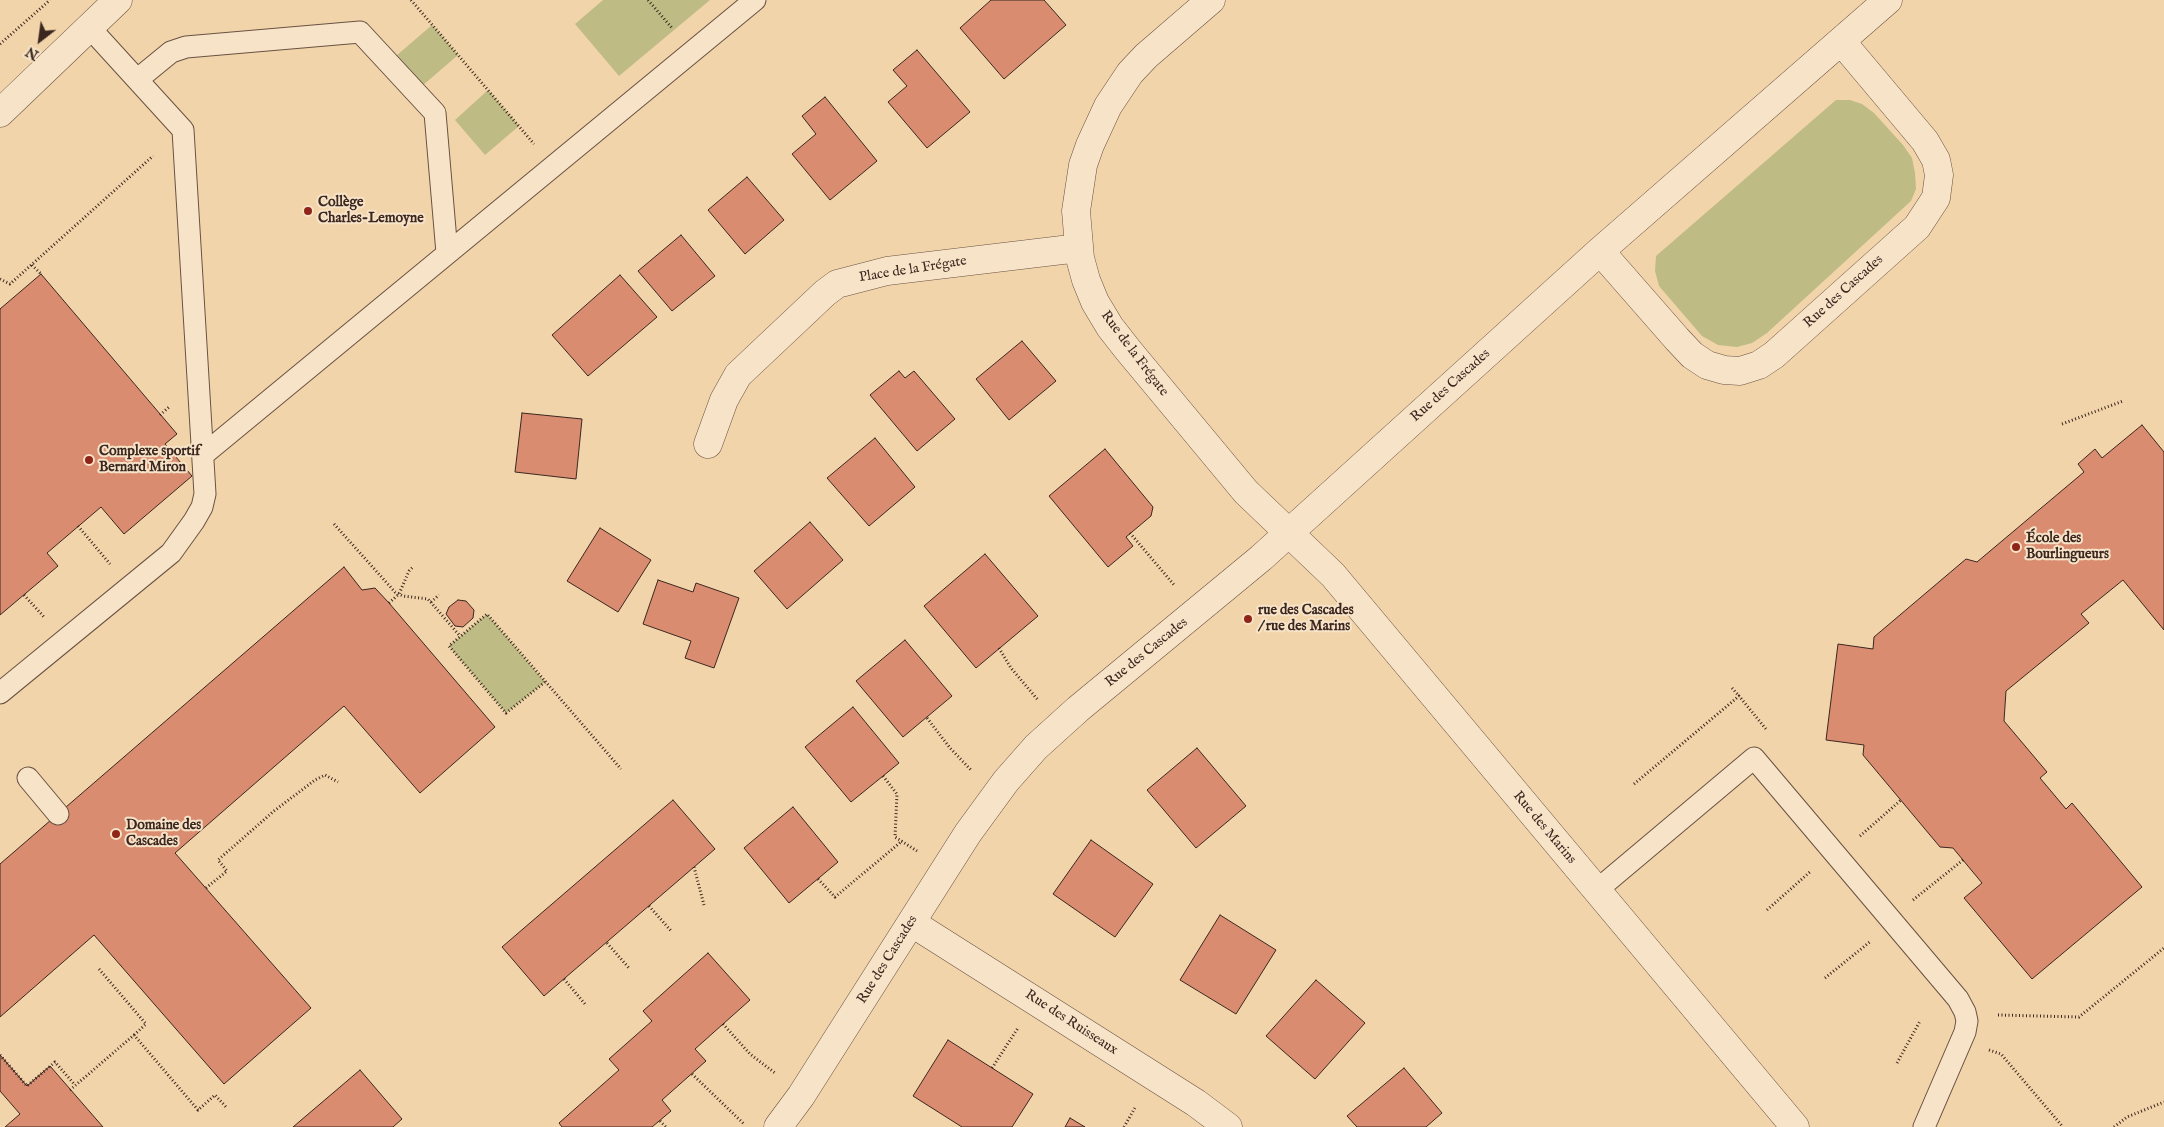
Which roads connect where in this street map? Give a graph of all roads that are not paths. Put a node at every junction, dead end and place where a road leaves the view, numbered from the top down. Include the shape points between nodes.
1 (118, 0) edge
2 (755, 0) edge
3 (1211, 0) edge
4 (1888, 0) edge
5 (90, 28) junction
6 (1841, 41) junction
7 (138, 79) junction
8 (0, 113) edge
9 (1079, 248) junction
10 (1600, 251) junction
11 (447, 254) junction
12 (708, 444) dead end
13 (202, 455) junction
14 (1289, 533) junction
15 (0, 693) edge
16 (28, 778) dead end
17 (58, 814) dead end
18 (1597, 890) junction
19 (912, 923) junction
20 (778, 1127) edge
21 (1228, 1127) edge
22 (1795, 1127) edge
23 (1924, 1127) edge

1 - 5 street
2 - 11 lane
3 - 9 street, Rue de la Frégate via 1146,56 1108,106 1083,165 1076,211
4 - 6 street, Rue des Cascades
5 - 7 lane
5 - 8 street
6 - 10 street, Rue des Cascades
6 - 10 street, Rue des Cascades via 1925,141 1936,160 1939,175 1936,198 1917,227 1774,355 1759,365 1740,371 1706,364 1677,340
7 - 11 lane via 170,52 186,47 360,32 435,114
7 - 13 lane via 183,130
9 - 12 street, Place de la Frégate via 887,271 837,284 738,375 724,400
9 - 14 street, Rue de la Frégate via 1086,280 1110,327 1246,492
10 - 14 street, Rue des Cascades
11 - 13 lane
13 - 15 lane via 205,494 202,507 171,553
14 - 18 street, Rue des Marins via 1334,576
14 - 19 street, Rue des Cascades via 1036,747 988,804
16 - 17 lane
18 - 22 street, Rue des Marins
18 - 23 lane via 1754,758 1958,999 1965,1012 1965,1032
19 - 20 street, Rue des Cascades
19 - 21 street, Rue des Ruisseaux via 1196,1103

